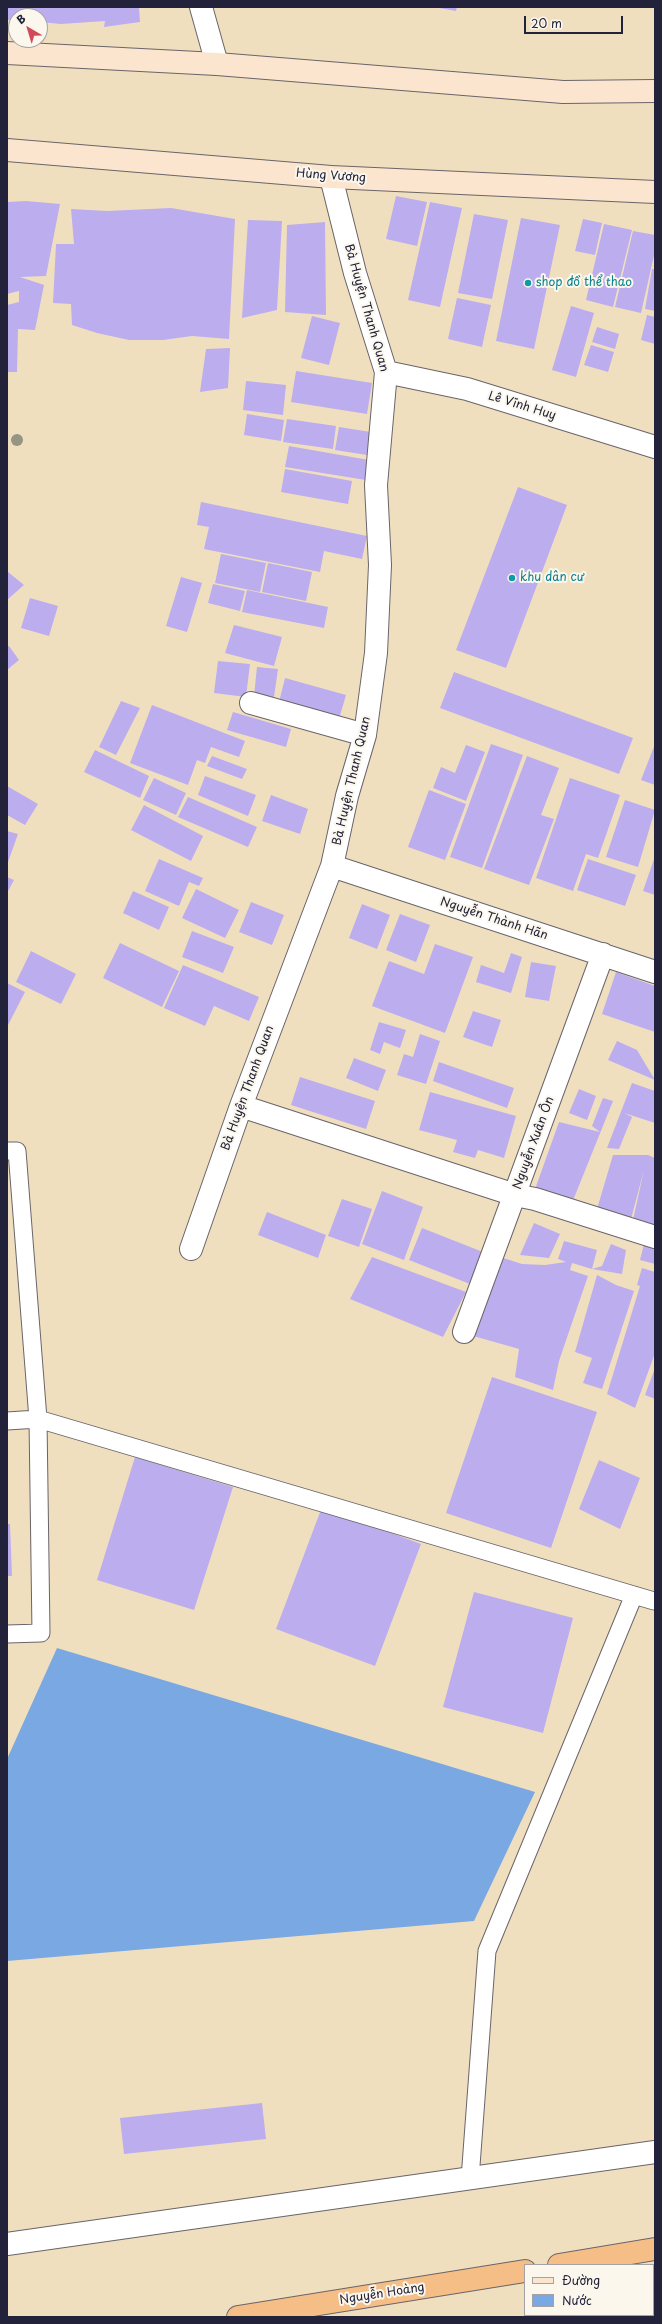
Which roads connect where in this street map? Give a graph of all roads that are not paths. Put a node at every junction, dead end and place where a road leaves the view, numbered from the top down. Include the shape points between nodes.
1 (201, 7) edge
2 (7, 53) edge
3 (217, 64) junction
4 (655, 91) edge
5 (7, 150) edge
6 (330, 177) junction
7 (655, 192) edge
8 (386, 372) junction
9 (655, 447) edge
10 (251, 703) dead end
11 (365, 735) junction
12 (332, 866) junction
13 (603, 954) junction
14 (655, 972) edge
15 (241, 1106) junction
16 (7, 1151) edge
17 (514, 1195) junction
18 (655, 1237) edge
19 (191, 1249) dead end
20 (464, 1332) dead end
21 (38, 1419) junction
22 (7, 1421) edge
23 (634, 1595) junction
24 (654, 1601) dead end
25 (7, 1634) edge
26 (655, 2152) edge
27 (470, 2179) junction
28 (7, 2244) edge
29 (655, 2249) edge
30 (565, 2264) edge
31 (524, 2270) edge
32 (238, 2317) edge

1 - 3 street
2 - 3 main road
3 - 4 main road via 563,92
5 - 6 main road, Hùng Vương
6 - 7 main road, Hùng Vương
6 - 8 street, Bà Huyện Thanh Quan via 355,273
8 - 9 street, Lê Vĩnh Huy via 468,389
8 - 11 street, Bà Huyện Thanh Quan via 376,485 380,565 376,653
10 - 11 street
11 - 12 street, Bà Huyện Thanh Quan via 347,796
12 - 13 street, Nguyễn Thành Hãn
12 - 15 street, Bà Huyện Thanh Quan
13 - 14 street, Nguyễn Thành Hãn
13 - 17 street, Nguyễn Xuân Ôn
15 - 17 street
15 - 19 street, Bà Huyện Thanh Quan
16 - 21 lane via 17,1151
17 - 18 street via 535,1199
17 - 20 street, Nguyễn Xuân Ôn
21 - 22 lane
21 - 23 lane
21 - 25 lane via 41,1632
23 - 24 lane
23 - 27 lane via 487,1951
26 - 27 street
27 - 28 street
29 - 30 highway
31 - 32 highway, Nguyễn Hoàng

